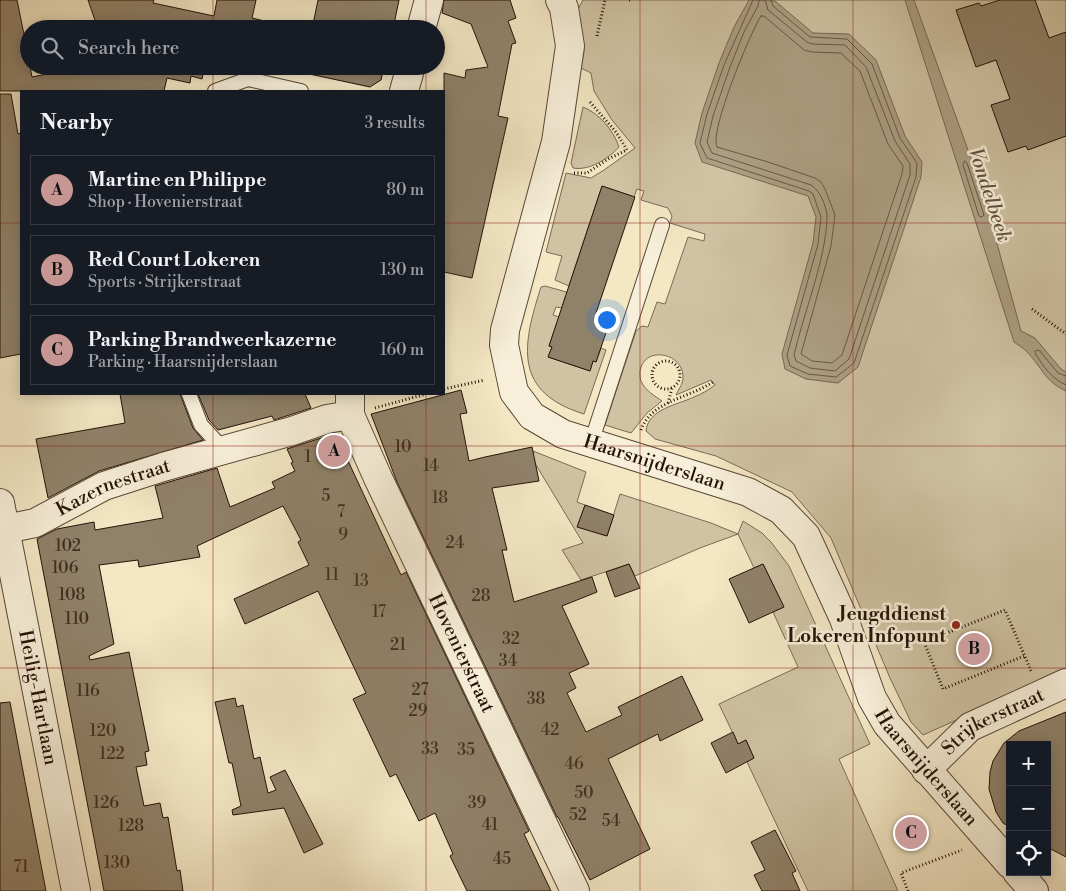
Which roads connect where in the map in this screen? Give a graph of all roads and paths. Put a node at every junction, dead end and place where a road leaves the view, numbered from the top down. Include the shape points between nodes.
1 (429, 0) edge
2 (560, 0) edge
3 (605, 0) edge
4 (423, 20) edge
5 (596, 38) dead end
6 (408, 75) edge
7 (218, 90) edge
8 (297, 90) edge
9 (404, 90) edge
10 (587, 98) dead end
11 (549, 164) junction
12 (662, 225) dead end
13 (1032, 309) dead end
14 (1066, 334) edge
15 (510, 375) junction
16 (712, 382) dead end
17 (672, 388) junction
18 (445, 389) edge
19 (189, 395) edge
20 (418, 395) edge
21 (668, 403) junction
22 (350, 404) edge
23 (591, 443) junction
24 (224, 450) junction
25 (633, 456) junction
26 (2, 521) edge
27 (924, 642) joint
28 (1066, 683) edge
29 (926, 770) junction
30 (988, 840) junction
31 (1006, 860) edge
32 (1021, 876) edge
33 (76, 891) edge
34 (575, 891) edge
35 (908, 891) edge
36 (1034, 891) edge

1 - 4 street
2 - 11 street, Haarsnijderslaan via 570,46 556,142
3 - 5 path
6 - 9 street
7 - 8 lane via 248,79
10 - 11 path via 616,132 626,150 587,173 575,173
11 - 15 street, Haarsnijderslaan via 505,330 504,345
12 - 23 lane
13 - 14 path
15 - 18 path
15 - 23 street, Haarsnijderslaan via 514,392 532,416 563,434
16 - 21 path
17 - 17 path via 679,382 679,369 669,361 660,362 652,374 654,383 662,389
17 - 21 path
19 - 24 lane via 201,425
20 - 22 path
21 - 25 path via 651,413 643,423
22 - 24 street, Kazernestraat via 327,419
22 - 34 street, Hovenierstraat via 378,478
23 - 25 street, Haarsnijderslaan
24 - 26 street, Kazernestraat via 104,486 35,523
25 - 29 street, Haarsnijderslaan via 748,492 781,510 800,529 844,619 872,698 887,724
26 - 33 street, Heilig-Hartlaan
27 - 27 path via 944,689 1024,656 1005,610
28 - 29 street, Strijkerstraat via 970,727
29 - 30 street, Haarsnijderslaan
30 - 31 street, Haarsnijderslaan
30 - 35 path via 901,873
32 - 36 street

